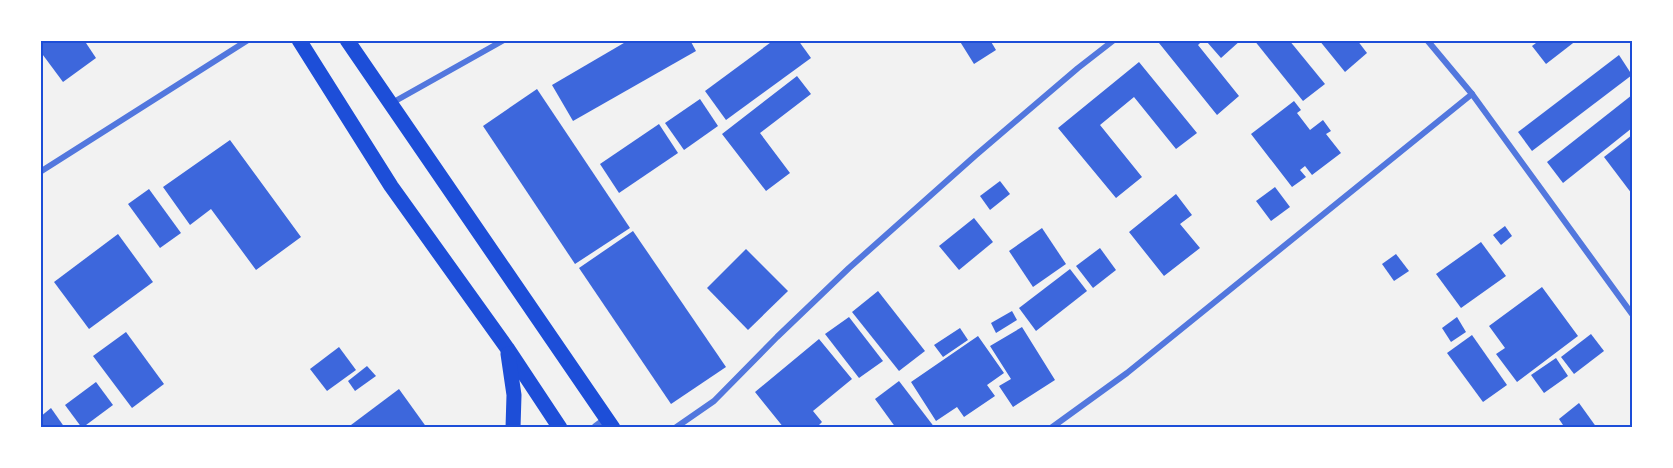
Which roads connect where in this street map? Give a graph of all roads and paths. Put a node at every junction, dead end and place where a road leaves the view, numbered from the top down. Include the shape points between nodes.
1 (248, 40) edge
2 (299, 40) edge
3 (347, 40) edge
4 (504, 40) edge
5 (1114, 40) edge
6 (1427, 40) edge
7 (1472, 94) junction
8 (390, 104) junction
9 (40, 172) edge
10 (1632, 314) edge
11 (507, 348) junction
12 (606, 425) edge
13 (513, 428) edge
14 (560, 428) edge
15 (675, 428) edge
16 (1051, 428) edge

1 - 9 street
2 - 11 main road via 391,186
3 - 8 main road
4 - 8 street
5 - 15 street via 849,268 714,401
6 - 7 street
7 - 10 street
7 - 16 street via 1127,373
8 - 12 main road
11 - 13 main road via 514,395
11 - 14 main road

